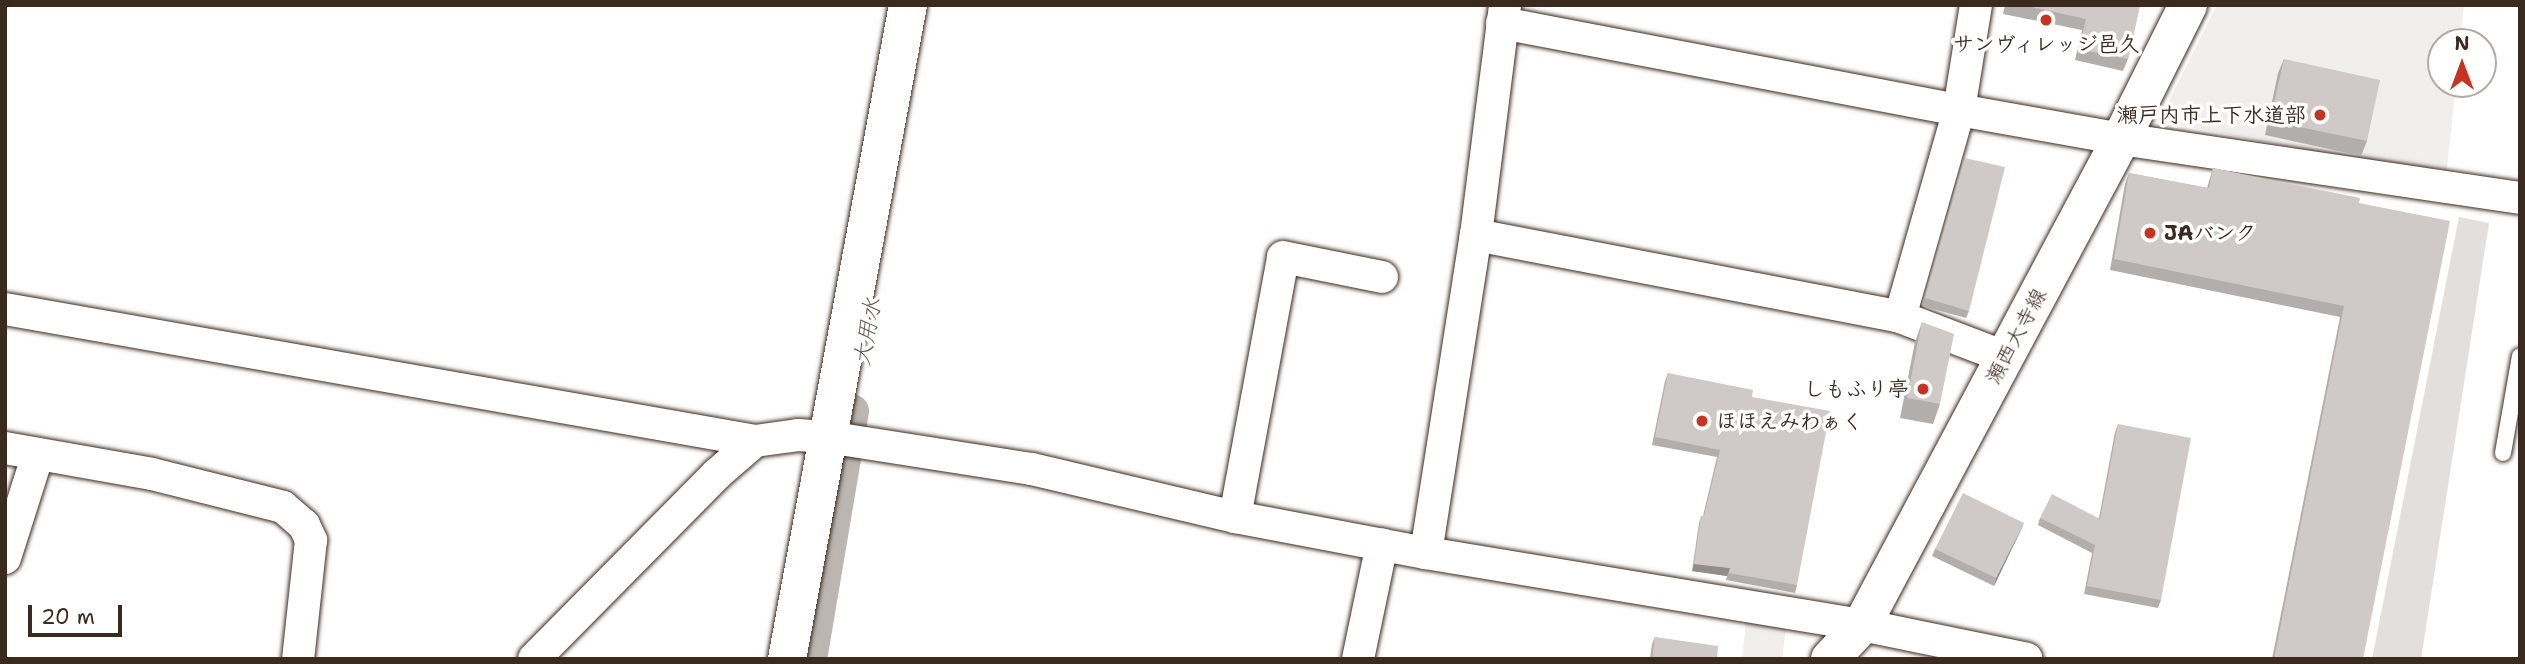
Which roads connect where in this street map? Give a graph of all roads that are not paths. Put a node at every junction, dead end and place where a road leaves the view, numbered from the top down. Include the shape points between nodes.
1 (908, 5) edge
2 (1976, 5) edge
3 (2188, 5) edge
4 (1504, 14) edge
5 (1968, 112) junction
6 (2125, 129) junction
7 (2520, 198) edge
8 (1476, 235) junction
9 (1382, 277) dead end
10 (5, 309) edge
11 (1900, 317) junction
12 (2520, 356) edge
13 (2005, 357) junction
14 (827, 437) junction
15 (755, 441) junction
16 (5, 448) edge
17 (2503, 453) dead end
18 (38, 454) junction
19 (1235, 517) junction
20 (1382, 544) junction
21 (1426, 553) junction
22 (5, 558) edge
23 (1858, 642) edge
24 (298, 659) edge
25 (534, 659) edge
26 (787, 659) edge
27 (1358, 659) edge
28 (1830, 659) edge
29 (2026, 659) edge

1 - 14 main road
2 - 5 street
3 - 6 main road, 瀬西大寺線
4 - 5 street
4 - 8 street
5 - 6 street via 1980,95
5 - 11 street
6 - 7 street
6 - 13 main road, 瀬西大寺線
8 - 11 street
8 - 21 street
9 - 19 street via 1283,257
10 - 15 street
11 - 13 street
12 - 17 lane
13 - 23 main road, 瀬西大寺線
14 - 15 street via 798,435
14 - 19 street via 1060,474
14 - 26 main road
15 - 25 street
16 - 18 street
18 - 22 street
18 - 24 street via 152,474 283,507 304,525 311,540
19 - 20 street
20 - 21 street
20 - 27 street
21 - 23 street
23 - 28 main road, 瀬西大寺線
23 - 29 street

